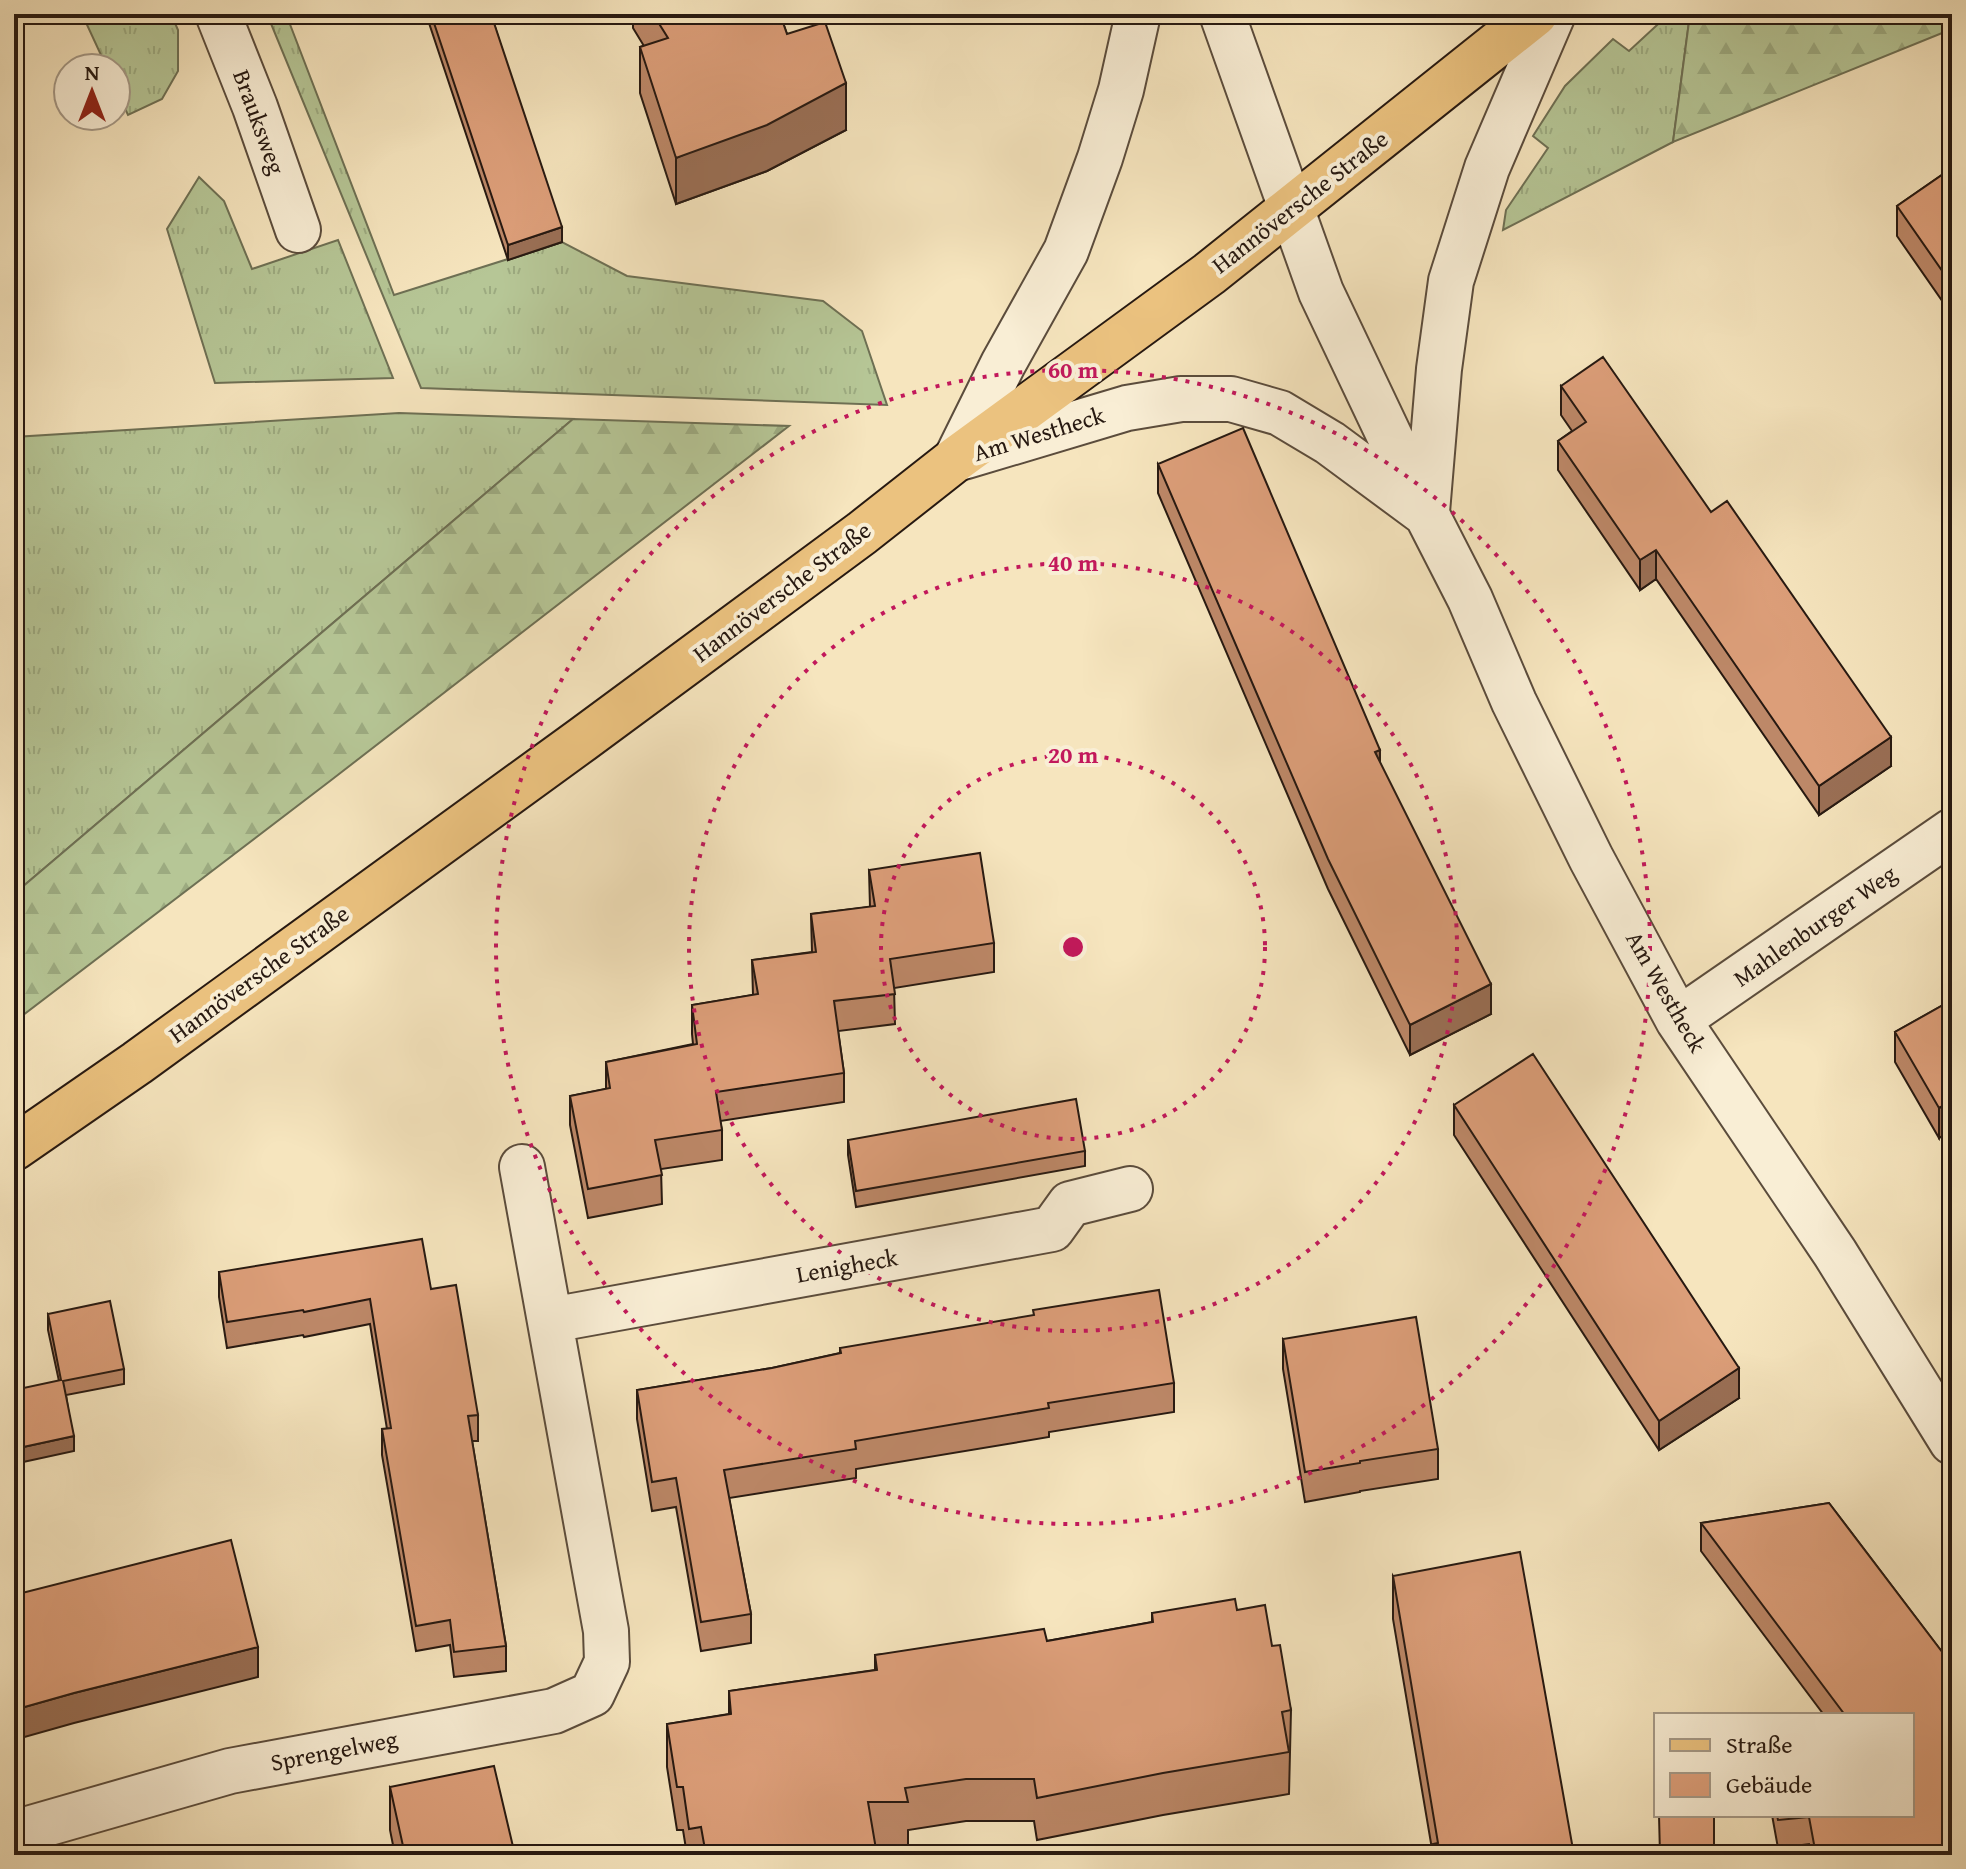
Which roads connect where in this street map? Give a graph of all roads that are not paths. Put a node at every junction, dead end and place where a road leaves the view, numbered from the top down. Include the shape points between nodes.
1 (218, 14) edge
2 (1138, 14) edge
3 (1222, 14) edge
4 (1535, 14) edge
5 (1553, 14) edge
6 (1291, 209) junction
7 (298, 230) dead end
8 (956, 459) junction
9 (1427, 515) junction
10 (1952, 831) edge
11 (1678, 1020) junction
12 (14, 1148) edge
13 (522, 1167) dead end
14 (1130, 1189) dead end
15 (551, 1320) junction
16 (1952, 1442) edge
17 (14, 1833) edge

1 - 7 street, Brauksweg
2 - 8 street, Am Westheck via 1121,90 1066,251
3 - 6 street, Am Westheck
4 - 6 main road, Hannöversche Straße
5 - 9 street via 1487,168 1451,281
6 - 8 main road, Hannöversche Straße
6 - 9 street, Am Westheck via 1321,292
8 - 9 street, Am Westheck via 1127,408 1181,399 1231,399 1280,413
8 - 12 main road, Hannöversche Straße via 570,749
9 - 11 street, Am Westheck via 1584,844
10 - 11 street, Mahlenburger Weg
11 - 16 street, Am Westheck via 1835,1253
13 - 15 street
14 - 15 street, Lenigheck via 1070,1204 1052,1229
15 - 17 street, Sprengelweg via 606,1631 607,1662 592,1694 554,1711 230,1771

